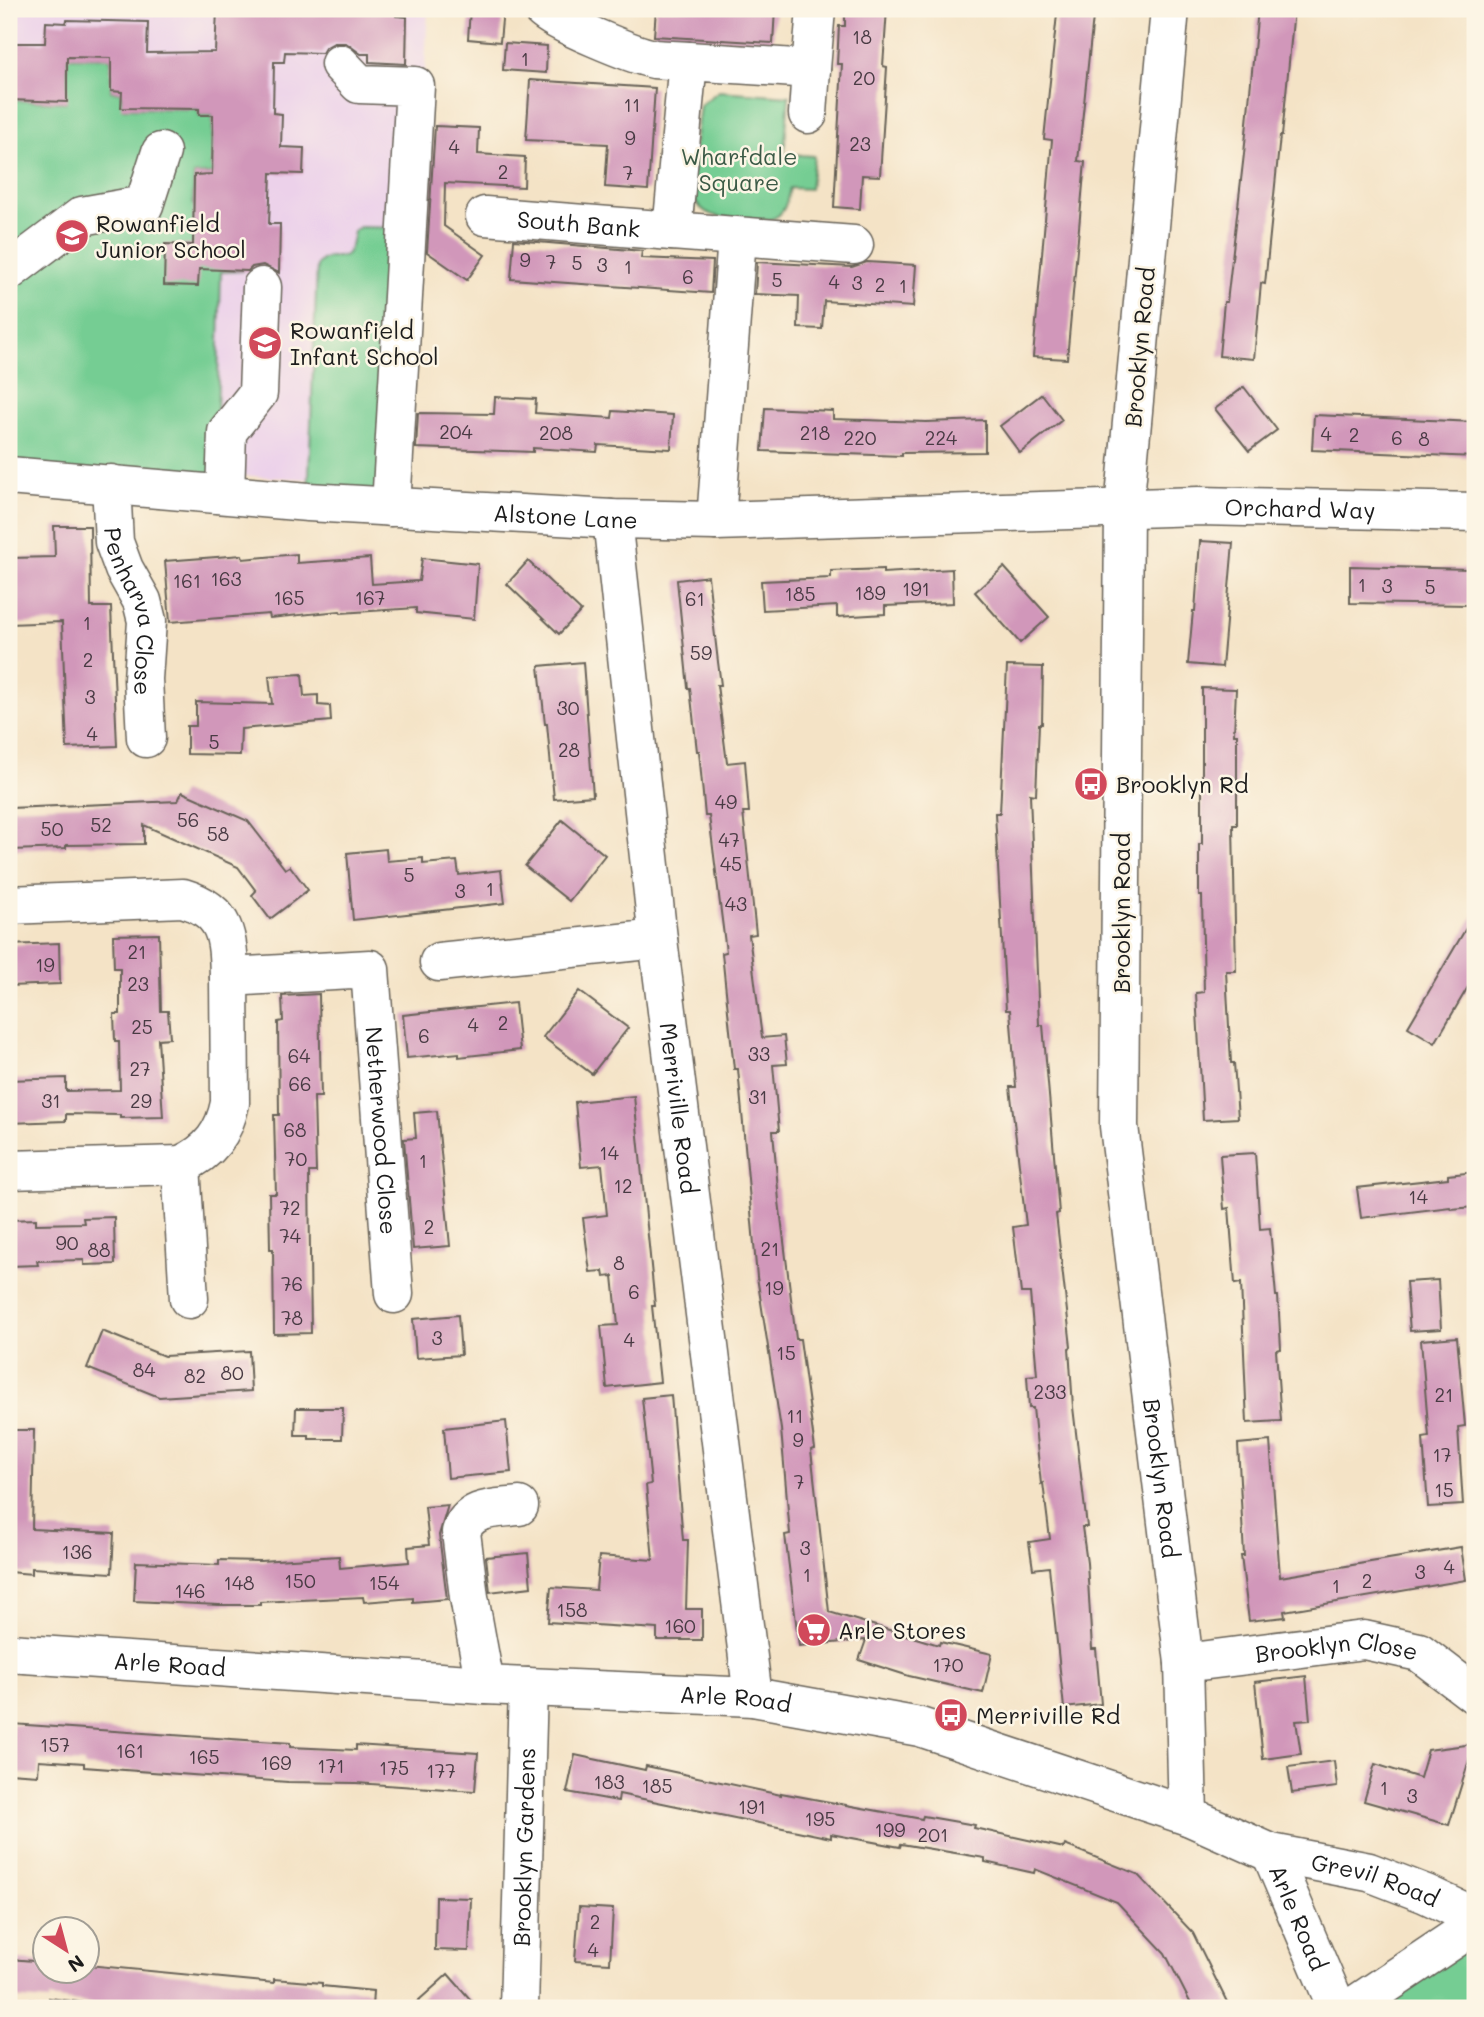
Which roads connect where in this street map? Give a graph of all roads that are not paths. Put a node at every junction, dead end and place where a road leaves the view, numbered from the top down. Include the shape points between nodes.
1 (542, 9) edge
2 (816, 9) edge
3 (1170, 9) edge
4 (688, 61) junction
5 (340, 64) dead end
6 (811, 69) junction
7 (808, 114) dead end
8 (161, 152) dead end
9 (485, 216) dead end
10 (673, 231) junction
11 (737, 237) junction
12 (854, 245) dead end
13 (9, 271) edge
14 (262, 287) dead end
15 (9, 476) edge
16 (111, 484) junction
17 (225, 494) junction
18 (391, 507) junction
19 (1124, 509) junction
20 (1475, 512) edge
21 (612, 519) junction
22 (716, 521) junction
23 (146, 738) dead end
24 (9, 905) edge
25 (658, 939) junction
26 (439, 962) dead end
27 (229, 977) junction
28 (181, 1165) junction
29 (9, 1170) edge
30 (394, 1294) dead end
31 (189, 1299) dead end
32 (519, 1506) dead end
33 (9, 1653) edge
34 (1184, 1663) junction
35 (485, 1685) junction
36 (528, 1687) junction
37 (1474, 1694) edge
38 (752, 1697) junction
39 (1188, 1816) junction
40 (1271, 1853) junction
41 (1475, 1917) edge
42 (1475, 1925) edge
43 (519, 2008) edge
44 (1337, 2008) edge
45 (1351, 2008) edge

1 - 4 street via 573,28 652,58
2 - 6 street
3 - 19 street, Brooklyn Road
4 - 6 street
4 - 10 street
5 - 18 street via 359,84 415,86
6 - 7 street
8 - 13 street via 144,205 82,216
9 - 10 street, South Bank
10 - 11 street
11 - 12 street
11 - 22 street
14 - 17 street via 258,393 227,432
15 - 16 street, Alstone Lane
16 - 17 street, Alstone Lane
16 - 23 street, Penharva Close via 114,542 146,621
17 - 18 street, Alstone Lane
18 - 21 street, Alstone Lane
19 - 20 street, Orchard Way via 1236,506
19 - 22 street, Alstone Lane
19 - 34 street, Brooklyn Road via 1119,1126
21 - 22 street, Alstone Lane
21 - 25 street, Merriville Road
24 - 27 street via 183,898 203,904 225,935
25 - 26 street
25 - 38 street, Merriville Road
27 - 28 street via 227,1119 209,1148
27 - 30 street, Netherwood Close via 370,969
28 - 29 street
28 - 31 street
32 - 35 street via 477,1512 464,1522 461,1532
33 - 35 street, Arle Road
34 - 37 street, Brooklyn Close via 1364,1640 1419,1652
34 - 39 street, Brooklyn Road
35 - 36 street, Arle Road
36 - 38 street, Arle Road
36 - 43 street, Brooklyn Gardens
38 - 39 street, Arle Road via 920,1727
39 - 40 street, Arle Road
40 - 41 street, Grevil Road via 1369,1872
40 - 44 street, Arle Road
42 - 45 street

